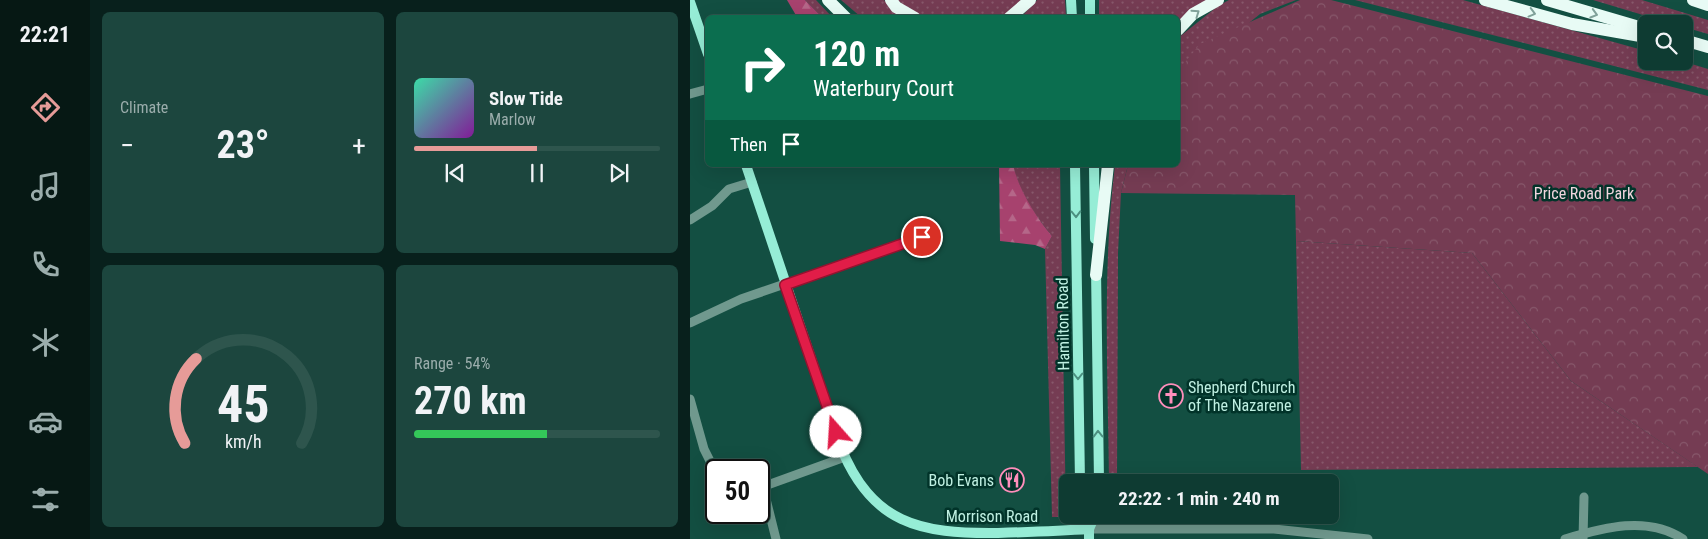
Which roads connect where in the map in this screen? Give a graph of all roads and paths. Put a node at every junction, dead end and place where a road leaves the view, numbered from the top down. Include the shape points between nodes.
1 (828, 0) edge
2 (891, 0) edge
3 (1030, 0) edge
4 (1071, 0) edge
5 (1090, 0) edge
6 (1218, 0) edge
7 (1485, 0) edge
8 (1547, 0) edge
9 (690, 2) edge
10 (843, 15) edge
11 (910, 15) edge
12 (1012, 15) edge
13 (1072, 15) edge
14 (1090, 15) edge
15 (1638, 27) edge
16 (1180, 28) edge
17 (1638, 36) edge
18 (1693, 44) edge
19 (705, 45) edge
20 (1708, 47) edge
21 (705, 90) edge
22 (690, 94) edge
23 (747, 167) edge
24 (1075, 167) edge
25 (1094, 167) edge
26 (1108, 167) edge
27 (752, 182) junction
28 (690, 220) edge
29 (922, 237) dead end
30 (1096, 275) junction
31 (785, 285) junction
32 (690, 323) edge
33 (690, 399) edge
34 (845, 457) junction
35 (709, 459) edge
36 (1080, 474) edge
37 (1099, 474) edge
38 (770, 484) edge
39 (1584, 497) dead end
40 (770, 518) edge
41 (1089, 534) edge
42 (1583, 537) edge
43 (1347, 538) edge
44 (776, 539) edge
45 (1368, 539) edge
46 (1565, 539) edge
47 (1683, 539) edge

1 - 10 highway
2 - 11 highway
3 - 12 highway
4 - 13 main road
5 - 14 main road
16 -> 6 highway via 1194,14
7 -> 17 highway via 1572,24
8 -> 15 highway
9 - 19 main road
18 - 20 highway
21 - 22 street
23 - 27 main road, Morrison Road
24 -> 36 main road, Hamilton Road
25 - 30 main road, Hamilton Road
26 - 30 highway
27 - 28 street via 729,189 712,206
27 - 31 main road, Morrison Road
29 - 31 street
37 -> 30 main road, Hamilton Road
31 - 32 street via 741,299
31 - 34 main road, Morrison Road
33 - 35 street
34 - 38 street
34 - 41 main road, Morrison Road via 862,488 873,499 900,518 929,530
39 - 42 street
40 - 44 street
41 - 43 street via 1265,528
42 - 46 street
42 - 47 street via 1611,527 1643,525 1662,529
43 - 45 street

